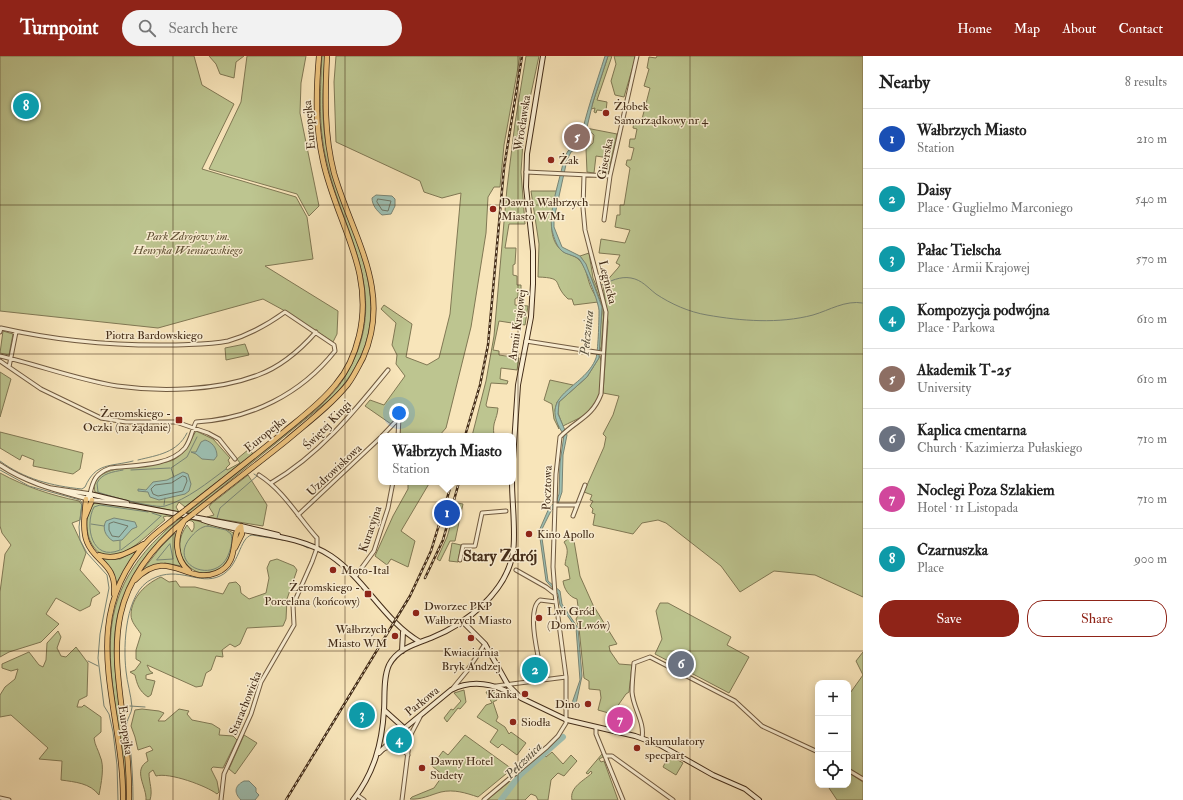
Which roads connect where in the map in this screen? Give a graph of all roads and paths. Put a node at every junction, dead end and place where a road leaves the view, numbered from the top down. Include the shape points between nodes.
1 (319, 56) edge
2 (328, 56) edge
3 (543, 56) edge
4 (637, 56) edge
5 (526, 172) junction
6 (584, 175) junction
7 (610, 176) junction
8 (527, 193) joint
9 (604, 220) dead end
10 (0, 332) edge
11 (16, 332) junction
12 (316, 332) junction
13 (526, 341) junction
14 (602, 353) junction
15 (0, 356) edge
16 (10, 358) junction
17 (0, 361) edge
18 (9, 367) junction
19 (388, 370) dead end
20 (589, 414) joint
21 (194, 427) junction
22 (386, 433) edge
23 (398, 433) edge
24 (515, 433) edge
25 (378, 441) edge
26 (234, 459) dead end
27 (0, 465) edge
28 (259, 476) dead end
29 (271, 483) junction
30 (392, 485) edge
31 (512, 485) edge
32 (585, 485) dead end
33 (50, 488) junction
34 (90, 494) junction
35 (86, 499) junction
36 (92, 500) junction
37 (576, 505) junction
38 (135, 506) junction
39 (556, 507) junction
40 (506, 511) dead end
41 (298, 515) junction
42 (573, 516) dead end
43 (85, 517) junction
44 (185, 520) junction
45 (240, 529) junction
46 (147, 542) junction
47 (316, 548) junction
48 (96, 554) junction
49 (460, 560) dead end
50 (516, 570) dead end
51 (190, 572) junction
52 (355, 578) junction
53 (132, 584) junction
54 (554, 593) junction
55 (113, 600) junction
56 (556, 602) junction
57 (462, 621) junction
58 (402, 632) junction
59 (420, 642) junction
60 (484, 644) junction
61 (402, 651) junction
62 (566, 677) junction
63 (543, 680) junction
64 (508, 685) junction
65 (496, 686) junction
66 (451, 690) junction
67 (517, 696) junction
68 (384, 710) junction
69 (421, 715) junction
70 (566, 720) junction
71 (596, 727) junction
72 (404, 728) junction
73 (410, 736) junction
74 (642, 738) junction
75 (382, 750) junction
76 (815, 751) edge
77 (408, 755) junction
78 (377, 756) junction
79 (606, 756) junction
80 (851, 772) edge
81 (863, 779) edge
82 (357, 795) junction
83 (0, 798) edge
84 (9, 800) edge
85 (123, 800) edge
86 (129, 800) edge
87 (221, 800) edge
88 (353, 800) edge
89 (364, 800) edge
90 (402, 800) edge
91 (484, 800) edge
92 (622, 800) edge
93 (673, 800) edge
94 (759, 800) edge

1 - 46 main road, Europejka, bridge via 316,100 320,149 329,184 359,266 363,287 364,308 351,361 324,397
2 - 44 main road, Europejka, bridge via 325,103 329,149 368,268 374,305 370,338 357,370 339,394 306,425
3 - 5 main road, Wrocławska
4 - 7 street, Giserska
5 - 6 street
5 - 8 main road, Wrocławska
6 - 7 street
6 - 14 street, Legnicka via 585,230 606,312
7 - 9 street, Giserska
8 - 13 main road, Armii Krajowej via 533,271 531,317
10 - 11 street, Piotra Bardowskiego via 1,328
11 - 12 street, Piotra Bardowskiego via 106,344 211,344 244,336 266,326 285,312
11 - 16 street
12 - 16 street via 288,357 259,375 200,387 156,389 117,386
12 - 21 street via 334,344 335,351 315,374 292,392 242,413 218,420 196,422
13 - 14 street
13 - 24 main road, Armii Krajowej via 518,385
14 - 20 street, Legnicka via 601,394 597,405
15 - 16 street
16 - 18 street
17 - 18 street
18 - 21 street via 41,388 102,418 126,422 176,422
19 - 29 street, Świętej Kingi via 343,424 317,450
20 - 39 street, Pocztowa via 566,431 559,442
21 - 26 street via 219,440
21 - 34 street via 185,447 174,457 165,461 102,471 95,478
22 - 23 street, Uzdrowiskowa via 399,418
25 - 41 street, Uzdrowiskowa
27 - 33 street via 16,476
28 - 29 street
29 - 41 street
30 - 52 street, Kuracyjna via 374,551
31 - 57 main road via 514,548 510,563 492,594
32 - 37 street
33 - 34 street
33 - 35 street
34 - 35 main road
34 - 36 street
34 - 38 main road
35 - 36 street
35 - 43 main road
36 - 38 main road
36 - 43 main road
37 - 39 street
37 - 42 street
38 - 45 main road
39 - 54 street, Pocztowa
40 - 49 street via 482,513 475,546 463,546
41 - 47 street via 317,538
43 - 48 main road via 85,538
44 - 51 main road via 179,532 177,545 182,563
44 - 53 main road, Europejka via 152,551
45 - 47 main road via 282,536
45 - 51 main road via 230,561 221,571 207,575
46 - 48 main road via 117,557
46 - 55 main road, Europejka via 125,574
47 - 52 main road via 332,557
47 - 87 street, Starachowicka via 310,570 293,605 294,625 261,682 251,714 224,774
48 - 55 main road via 112,576
50 - 54 street
51 - 53 main road via 172,566 159,566 144,572
52 - 58 main road
53 - 86 main road, Europejka via 120,619 116,647 118,693 128,760
54 - 56 street, Pocztowa
55 - 85 main road, Europejka via 106,638 106,656 119,747
56 - 62 street, Pocztowa
56 - 63 street via 540,600 534,612 534,633
57 - 59 main road via 447,631
57 - 60 main road
58 - 59 main road
58 - 61 main road
59 - 61 main road
60 - 64 main road
60 - 66 street, Parkowa
61 - 68 main road via 387,670
62 - 63 street
62 - 70 street, Pocztowa
63 - 64 street
64 - 65 street
64 - 67 main road
65 - 66 main road, Parkowa via 471,684
65 - 67 main road, Parkowa
66 - 69 main road, Parkowa
67 - 70 main road, Parkowa
68 - 72 main road, Parkowa
68 - 78 main road
69 - 72 main road, Parkowa
69 - 73 street
70 - 71 main road, Parkowa
70 - 91 street via 565,727 547,747
71 - 74 main road, Parkowa
71 - 79 street via 596,734
72 - 73 street
72 - 75 main road, Parkowa
73 - 77 street
74 - 76 street via 643,727 632,692 634,663 650,657 735,701 762,726
74 - 94 main road, Parkowa via 670,749 713,775 745,789
75 - 77 street via 391,746 400,747
75 - 78 main road, Parkowa
77 - 90 street
78 - 82 main road
79 - 92 street
79 - 93 street via 612,756
80 - 81 street
82 - 88 main road
82 - 89 street
83 - 84 street

